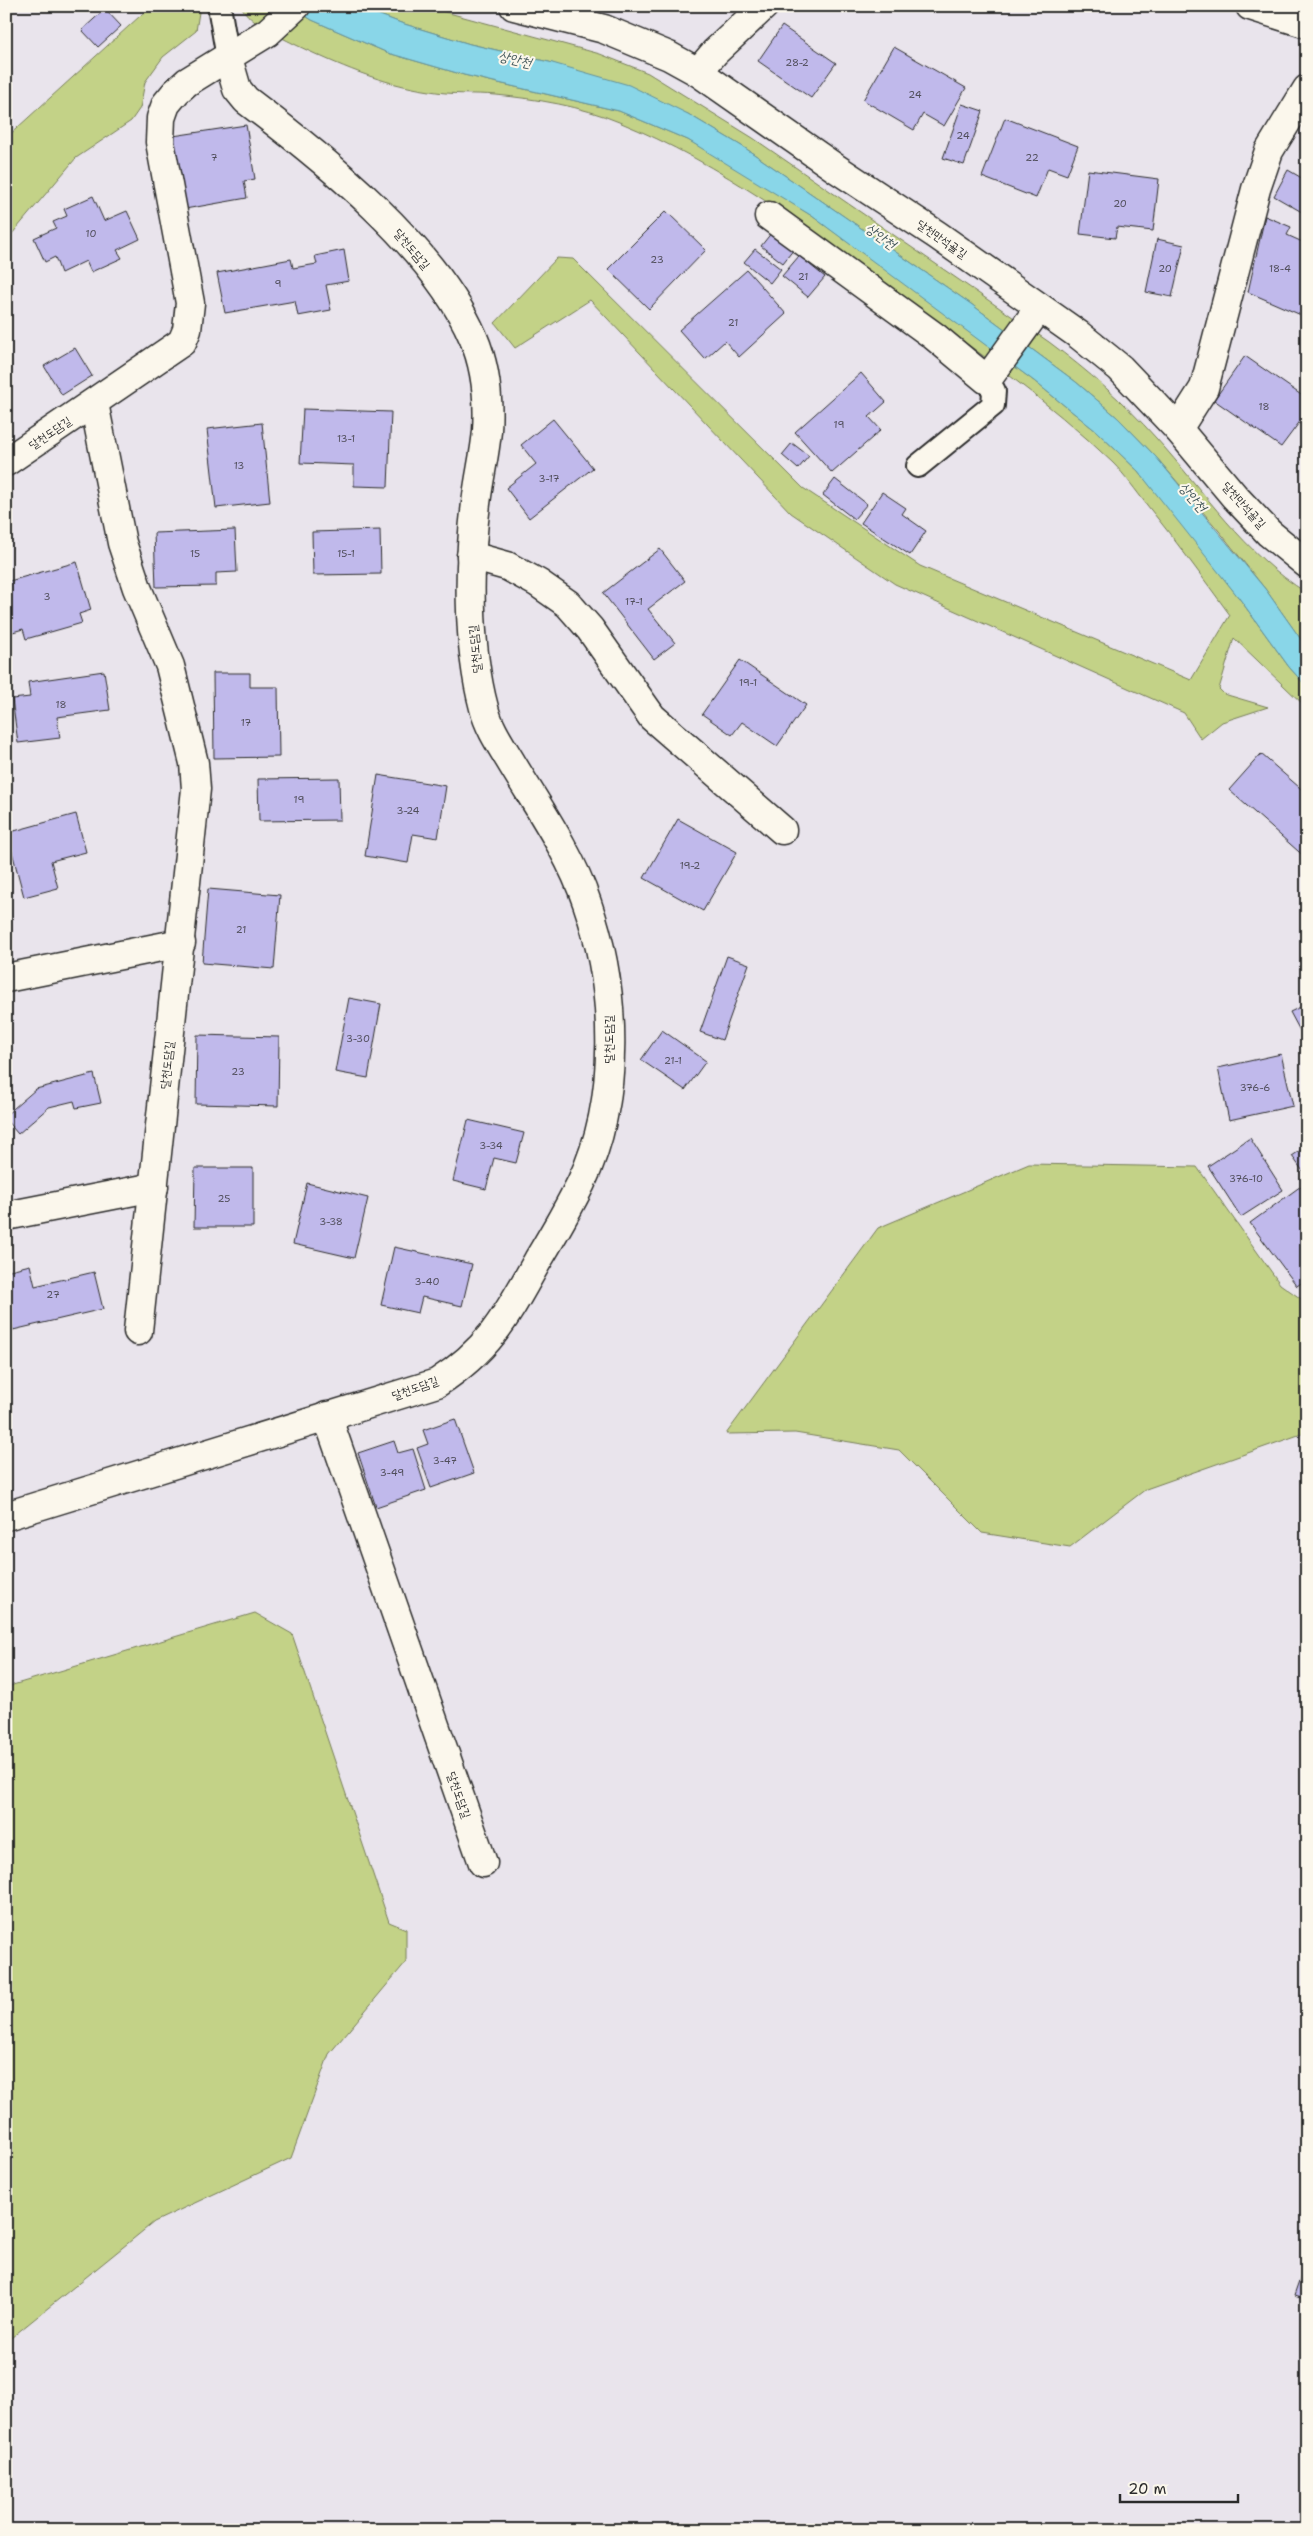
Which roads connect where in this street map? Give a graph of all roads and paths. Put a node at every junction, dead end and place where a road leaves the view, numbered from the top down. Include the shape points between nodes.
1 (219, 6) edge
2 (296, 6) edge
3 (514, 6) edge
4 (764, 6) edge
5 (1250, 6) edge
6 (1307, 24) edge
7 (228, 58) junction
8 (698, 72) junction
9 (1307, 88) edge
10 (769, 216) dead end
11 (1034, 316) junction
12 (987, 380) junction
13 (94, 403) junction
14 (1178, 429) junction
15 (6, 462) edge
16 (918, 466) dead end
17 (471, 556) junction
18 (1307, 564) edge
19 (782, 830) dead end
20 (180, 944) junction
21 (6, 978) edge
22 (154, 1187) junction
23 (6, 1216) edge
24 (138, 1332) dead end
25 (327, 1416) junction
26 (6, 1516) edge
27 (483, 1862) dead end

1 - 7 lane
2 - 7 street, 달천도담길 via 268,32
3 - 8 street, 달천만석골길 via 604,29
4 - 8 street
5 - 6 street
7 - 13 street, 달천도담길 via 176,92 166,104 159,131 190,304 188,330 177,348
7 - 17 street, 달천도담길 via 237,89 246,100 336,173 392,225 458,307 474,338 484,370 488,400
8 - 11 street, 달천만석골길
9 - 14 street via 1268,150 1206,381
10 - 12 street via 934,336
11 - 12 street
11 - 14 street, 달천만석골길 via 1079,335 1120,368
12 - 16 lane via 994,391 993,405
13 - 15 street, 달천도담길
13 - 20 street, 달천도담길 via 122,543 170,666 194,763 195,814
14 - 18 street, 달천만석골길 via 1269,533
17 - 19 street via 507,566 568,604 590,629 652,717
17 - 25 street, 달천도담길 via 476,675 485,712 557,839 587,900 603,958 611,1019 610,1068 602,1121 583,1180 510,1311 488,1342 462,1366 436,1382
20 - 21 street
20 - 22 street, 달천도담길
22 - 23 street
22 - 24 street, 달천도담길
25 - 26 street, 달천도담길
25 - 27 street, 달천도담길

